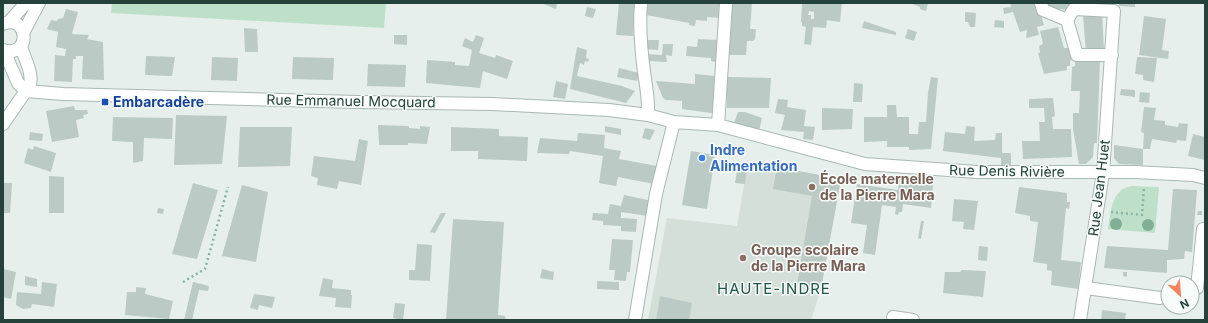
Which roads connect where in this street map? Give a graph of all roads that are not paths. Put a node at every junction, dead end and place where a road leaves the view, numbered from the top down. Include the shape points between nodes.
1 (26, 3) edge
2 (39, 3) edge
3 (641, 3) edge
4 (726, 3) edge
5 (1042, 3) edge
6 (1067, 20) junction
7 (6, 23) edge
8 (24, 33) junction
9 (21, 46) junction
10 (4, 50) edge
11 (1112, 55) junction
12 (26, 91) junction
13 (648, 115) junction
14 (674, 122) junction
15 (3, 124) edge
16 (718, 125) junction
17 (1103, 172) junction
18 (1205, 178) edge
19 (1203, 229) dead end
20 (1198, 275) edge
21 (1086, 288) junction
22 (1160, 298) edge
23 (892, 317) dead end
24 (634, 320) edge
25 (913, 320) edge
26 (1080, 320) edge

1 - 7 street
2 - 8 street
3 - 13 street via 642,53
4 - 16 street
5 - 6 street via 1043,10
6 - 11 street via 1077,55
6 - 11 street, Rue Jean Huet via 1074,9 1114,11
7 - 8 street via 20,26
8 - 9 street
9 - 10 street via 14,51
9 - 12 street via 31,78
10 - 12 street via 16,78
11 - 17 street, Rue Jean Huet
12 - 13 street, Rue Emmanuel Mocquard via 492,104 609,110
12 - 15 street
13 - 14 street, Rue Emmanuel Mocquard
14 - 16 street, Rue Denis Rivière
14 - 24 street via 656,194
16 - 17 street, Rue Denis Rivière via 865,164 977,172
17 - 18 street, Rue Denis Rivière via 1193,175
17 - 21 street, Rue Jean Huet
19 - 20 street
21 - 22 street
21 - 26 street, Rue Jean Huet
23 - 25 street

